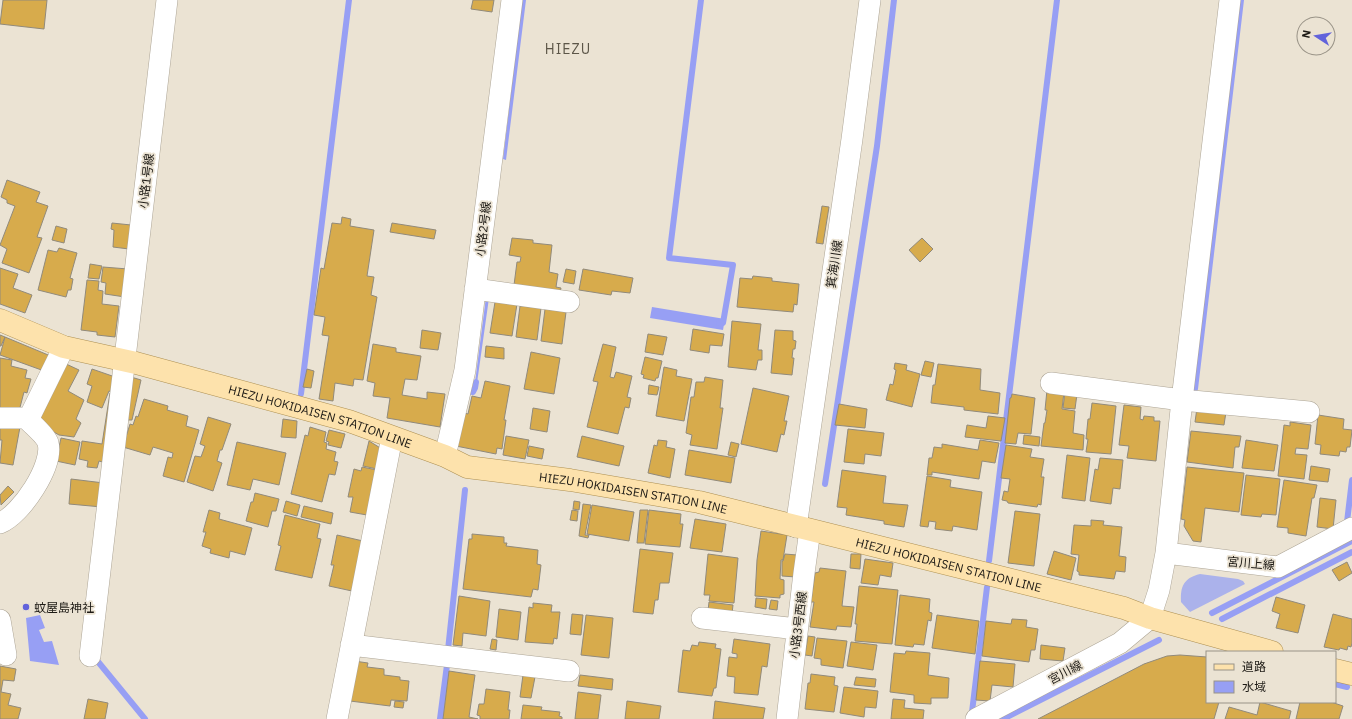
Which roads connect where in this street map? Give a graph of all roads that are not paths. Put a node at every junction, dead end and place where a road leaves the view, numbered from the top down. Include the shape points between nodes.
1 (167, 0) edge
2 (512, 0) edge
3 (870, 0) edge
4 (1230, 0) edge
5 (475, 289) junction
6 (569, 302) dead end
7 (0, 320) edge
8 (64, 347) junction
9 (125, 361) junction
10 (1052, 383) dead end
11 (1182, 400) junction
12 (1309, 412) dead end
13 (0, 418) edge
14 (28, 420) junction
15 (392, 437) junction
16 (445, 456) junction
17 (0, 523) edge
18 (803, 528) junction
19 (1352, 528) edge
20 (1166, 553) junction
21 (702, 618) dead end
22 (1150, 618) junction
23 (0, 620) edge
24 (797, 629) junction
25 (351, 645) junction
26 (1268, 651) edge
27 (6, 655) dead end
28 (90, 656) dead end
29 (1336, 670) edge
30 (569, 671) dead end
31 (1352, 674) edge
32 (337, 719) edge
33 (787, 719) edge
34 (976, 719) edge

1 - 9 street, 小路1号線
2 - 5 street, 小路2号線
3 - 18 street, 箕海川線
4 - 11 street
5 - 6 street
5 - 16 street, 小路2号線 via 465,370
7 - 8 main road, HIEZU HOKIDAISEN STATION LINE
8 - 9 main road, HIEZU HOKIDAISEN STATION LINE
8 - 14 street
9 - 15 main road, HIEZU HOKIDAISEN STATION LINE via 349,421
9 - 28 street, 小路1号線
10 - 11 street
11 - 12 street
11 - 20 street
13 - 14 street
14 - 17 street via 48,441 50,452 44,470 29,498
15 - 16 main road, HIEZU HOKIDAISEN STATION LINE
15 - 25 street
16 - 18 main road, HIEZU HOKIDAISEN STATION LINE via 467,467 570,480 699,502
18 - 22 main road, HIEZU HOKIDAISEN STATION LINE via 1124,608
18 - 24 street, 小路3号西線
19 - 20 street, 宮川上線 via 1278,567
20 - 22 street via 1159,590
21 - 24 street
22 - 26 main road, HIEZU HOKIDAISEN STATION LINE
22 - 34 street, 宮川線 via 1120,643
23 - 27 street
24 - 33 street, 小路3号西線
25 - 30 street
25 - 32 street
29 - 31 main road

